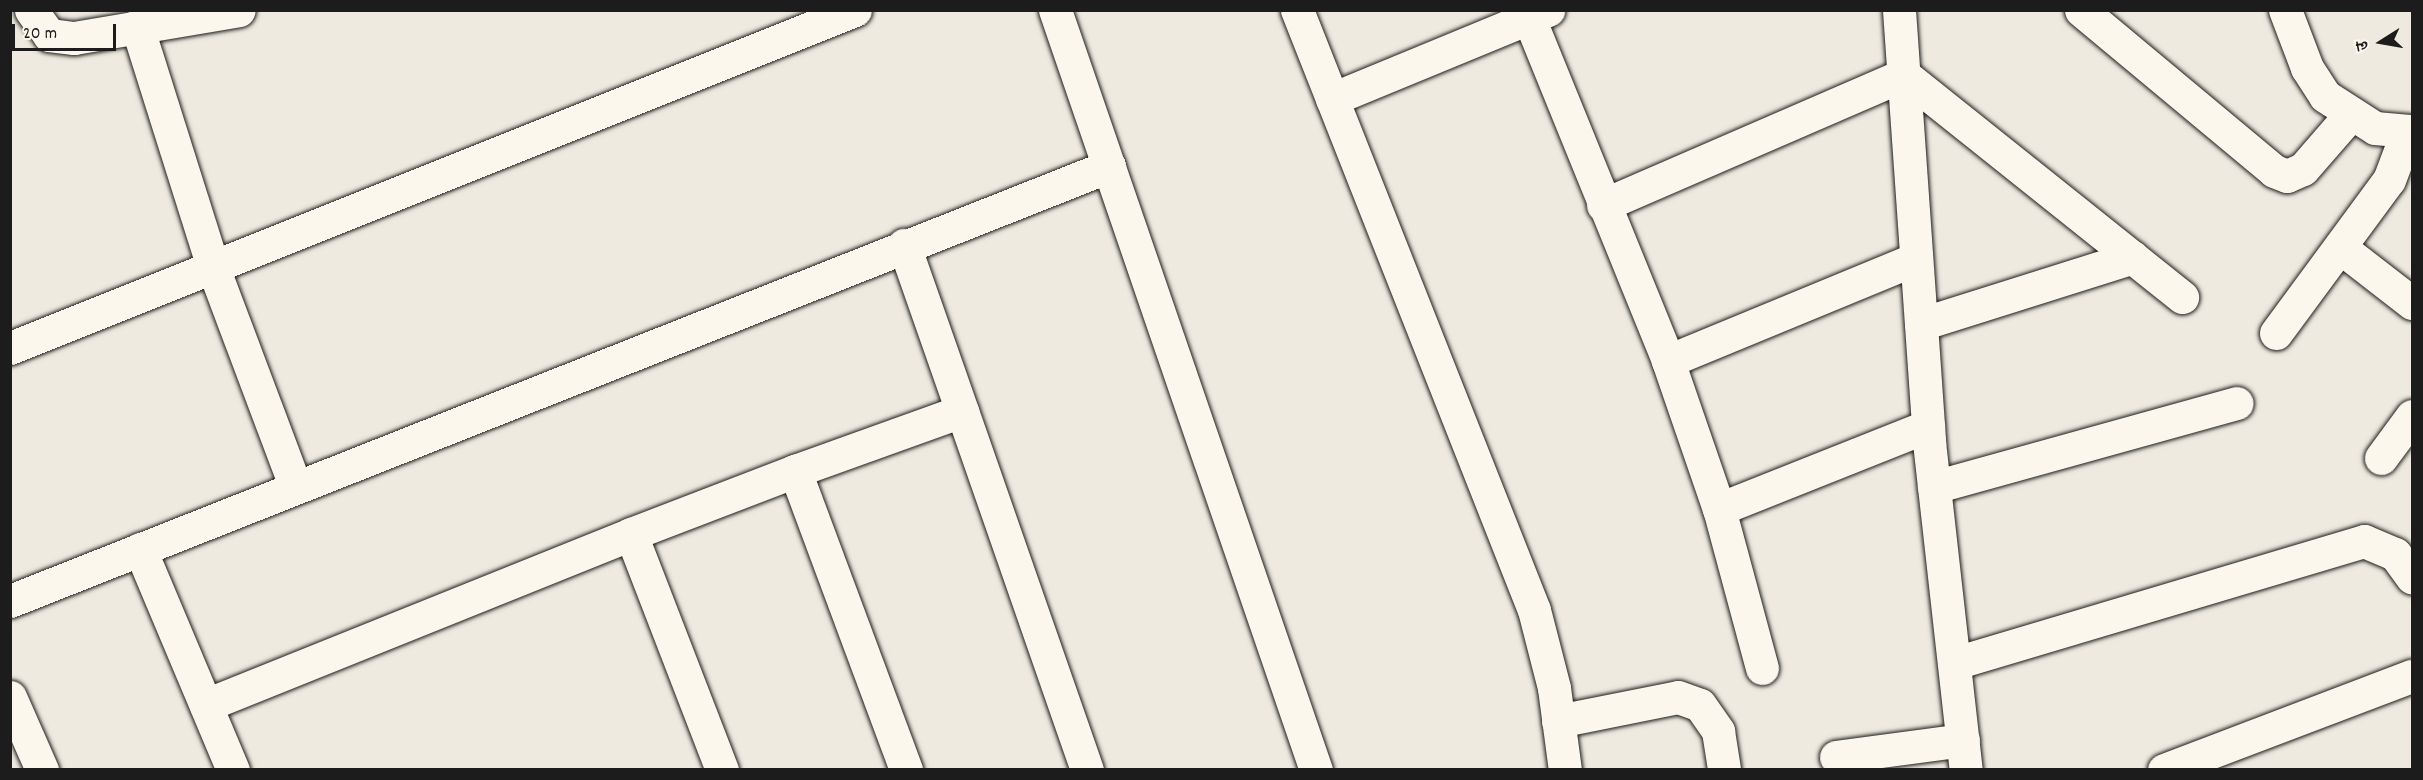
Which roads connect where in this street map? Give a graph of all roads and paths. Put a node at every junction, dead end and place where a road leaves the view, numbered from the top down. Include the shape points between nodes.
1 (239, 10) edge
2 (855, 10) edge
3 (1055, 10) edge
4 (1297, 10) edge
5 (1899, 10) edge
6 (2081, 10) edge
7 (2285, 10) edge
8 (1538, 14) edge
9 (25, 16) edge
10 (137, 26) junction
11 (1904, 75) junction
12 (1332, 99) junction
13 (2349, 116) junction
14 (2410, 132) edge
15 (1109, 166) junction
16 (1603, 205) junction
17 (904, 245) junction
18 (2341, 248) junction
19 (2133, 257) junction
20 (1916, 259) junction
21 (214, 270) junction
22 (2182, 297) dead end
23 (2412, 303) edge
24 (1921, 324) junction
25 (2276, 333) dead end
26 (10, 348) edge
27 (1668, 362) junction
28 (2237, 403) dead end
29 (962, 411) junction
30 (2412, 416) edge
31 (1928, 426) junction
32 (2381, 458) dead end
33 (795, 471) junction
34 (295, 485) junction
35 (1934, 487) junction
36 (1719, 509) junction
37 (631, 534) junction
38 (140, 549) junction
39 (2412, 577) edge
40 (10, 602) edge
41 (1955, 663) junction
42 (1762, 668) dead end
43 (2412, 676) edge
44 (10, 697) edge
45 (206, 705) junction
46 (1558, 721) junction
47 (1965, 755) edge
48 (1836, 757) dead end
49 (42, 770) edge
50 (233, 770) edge
51 (722, 770) edge
52 (906, 770) edge
53 (1087, 770) edge
54 (1316, 770) edge
55 (1565, 770) edge
56 (1724, 770) edge
57 (2164, 770) edge

1 - 10 street
2 - 21 street
3 - 15 street
4 - 12 street
5 - 11 street
6 - 13 street via 2274,171 2287,176 2303,169
7 - 13 street via 2307,68 2325,96
8 - 12 street
8 - 16 street
9 - 10 street via 49,35 74,38
10 - 21 street
11 - 16 street
11 - 19 street
11 - 20 street
12 - 46 street via 1534,610
13 - 14 street
14 - 18 street via 2401,159
15 - 17 street
15 - 54 street
16 - 27 street
17 - 29 street
17 - 34 street
18 - 23 street
18 - 25 street
19 - 22 street
19 - 24 street
20 - 24 street
20 - 27 street
21 - 26 street
21 - 34 street
24 - 31 street
27 - 36 street
28 - 35 street
29 - 33 street
29 - 53 street
30 - 32 street
31 - 35 street
31 - 36 street
33 - 37 street
33 - 52 street
34 - 38 street
35 - 41 street
36 - 42 street
37 - 45 street
37 - 51 street
38 - 40 street
38 - 45 street
39 - 41 street via 2395,554 2364,541
41 - 47 street
43 - 57 street
44 - 49 street
45 - 50 street
46 - 55 street
46 - 56 street via 1677,697 1700,705 1718,731
47 - 48 street

